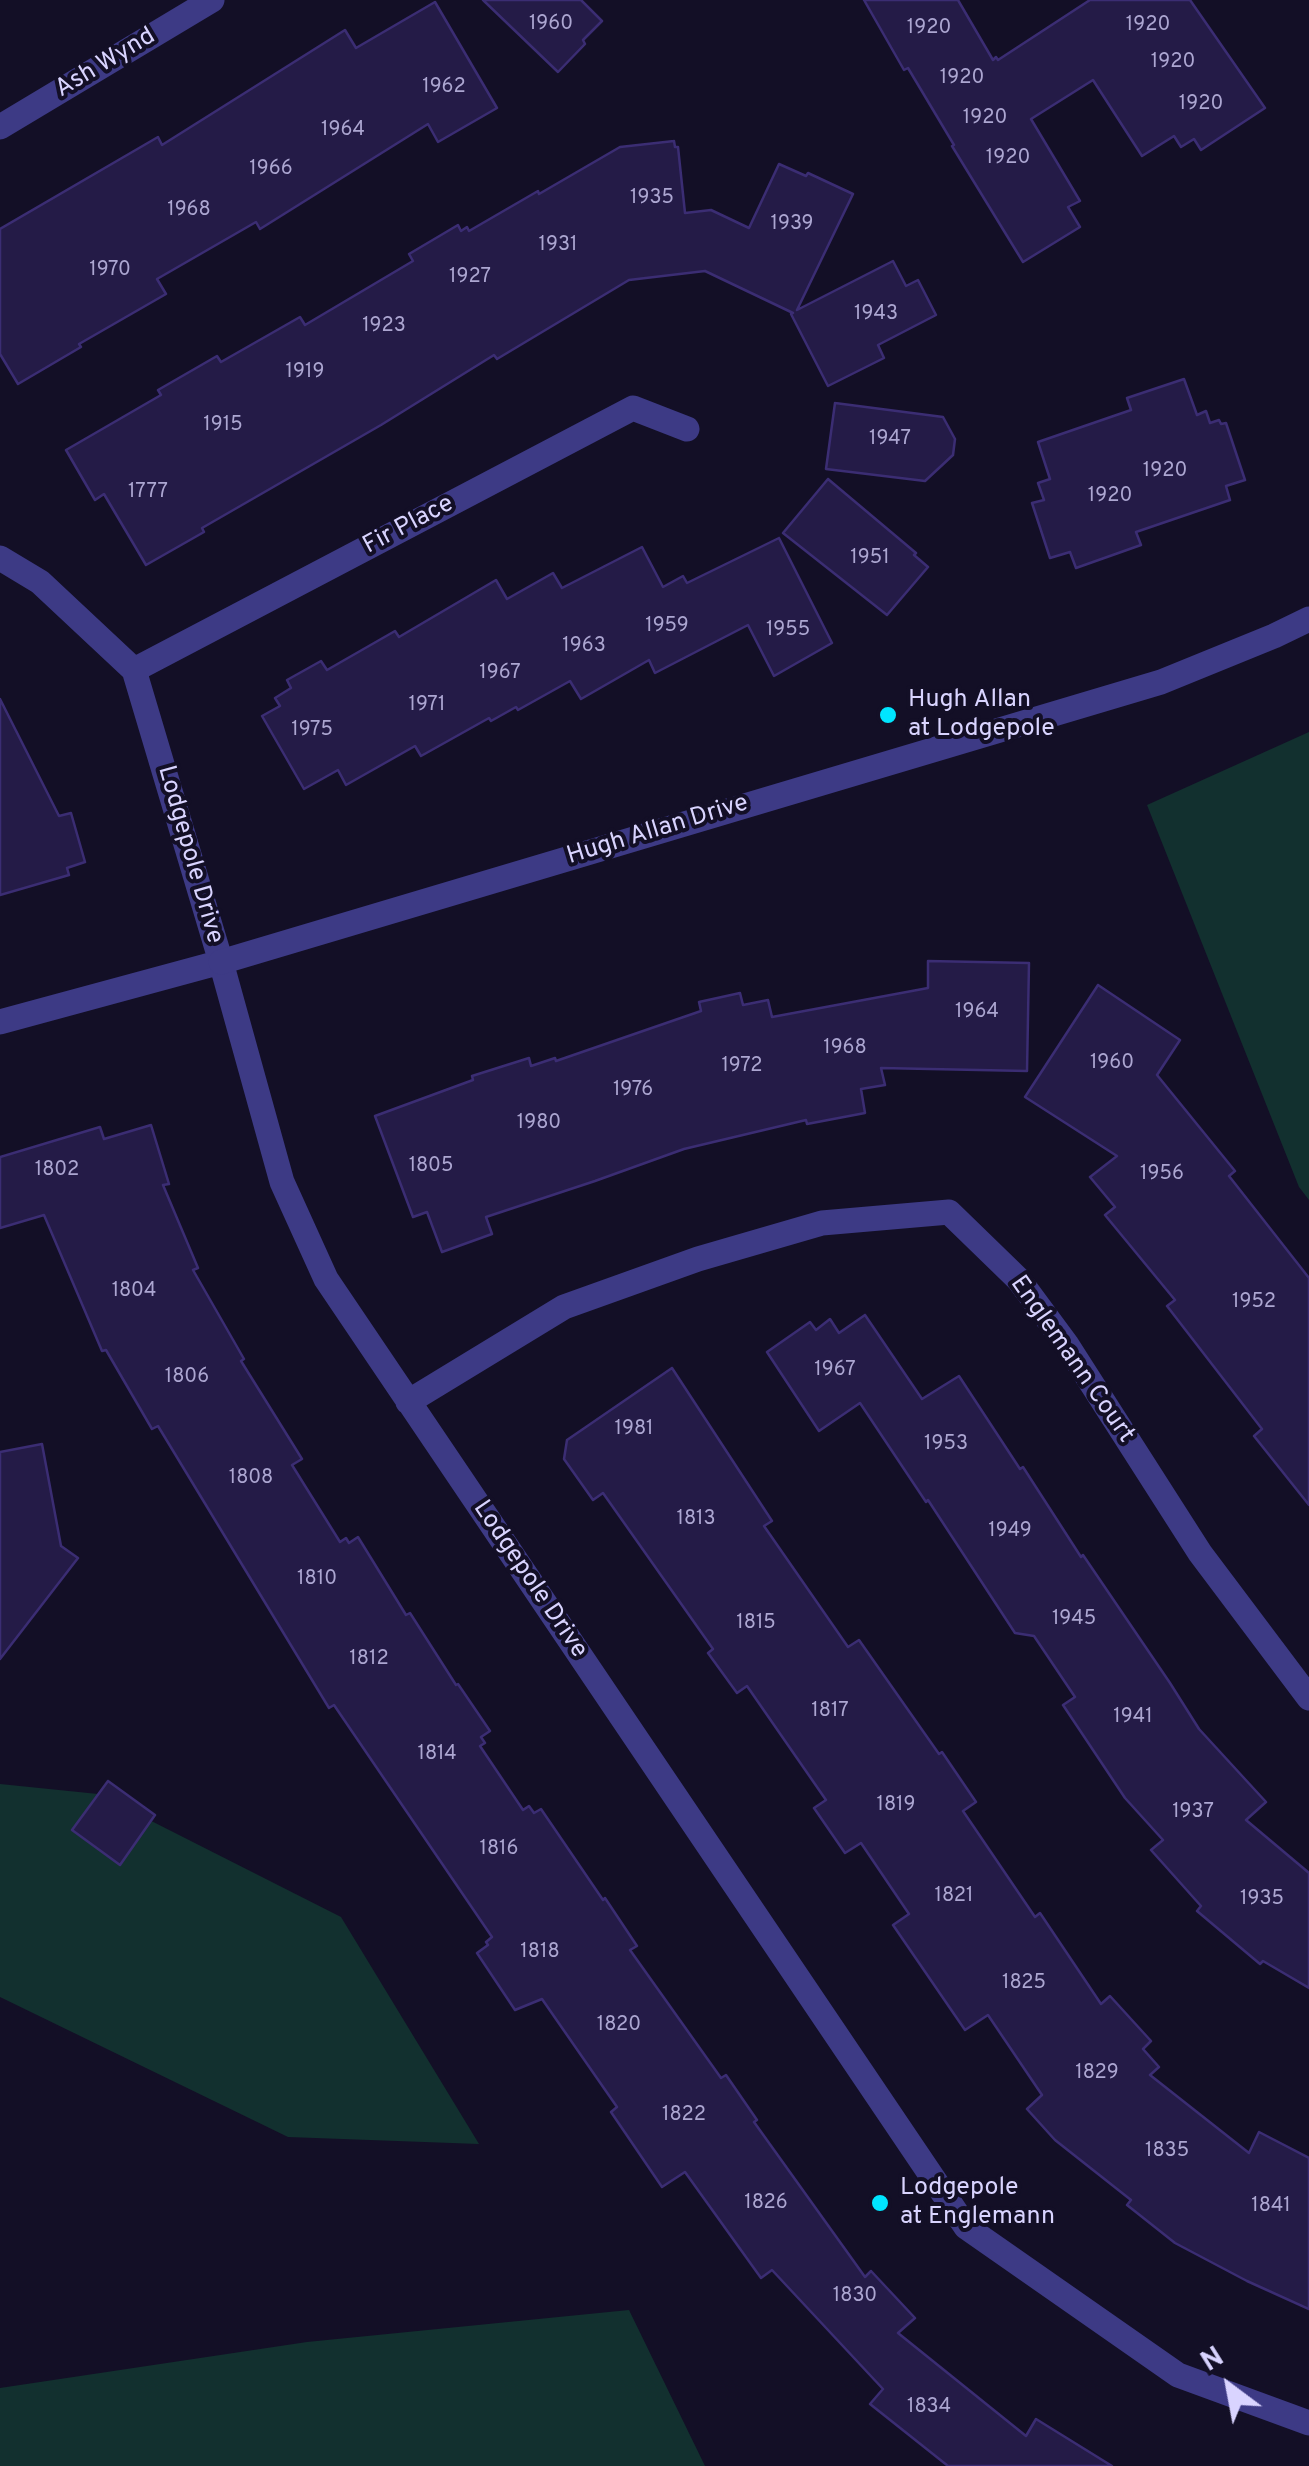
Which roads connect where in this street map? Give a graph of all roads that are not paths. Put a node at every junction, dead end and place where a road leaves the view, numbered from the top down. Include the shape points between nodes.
1 (212, 0) edge
2 (0, 126) edge
3 (687, 429) dead end
4 (0, 558) edge
5 (1309, 619) edge
6 (134, 670) junction
7 (221, 962) junction
8 (0, 1022) edge
9 (408, 1402) junction
10 (1309, 1698) edge
11 (1309, 2423) edge

1 - 2 street, Ash Wynd
3 - 6 street, Fir Place via 633,408
4 - 6 street via 40,582
5 - 7 street, Hugh Allan Drive via 1160,682
6 - 7 street, Lodgepole Drive
7 - 8 street, Hugh Allan Drive
7 - 9 street, Lodgepole Drive via 282,1182 326,1279
9 - 10 street, Englemann Court via 564,1307 698,1259 822,1223 949,1212 1019,1280 1200,1552
9 - 11 street, Lodgepole Drive via 966,2227 1178,2375

